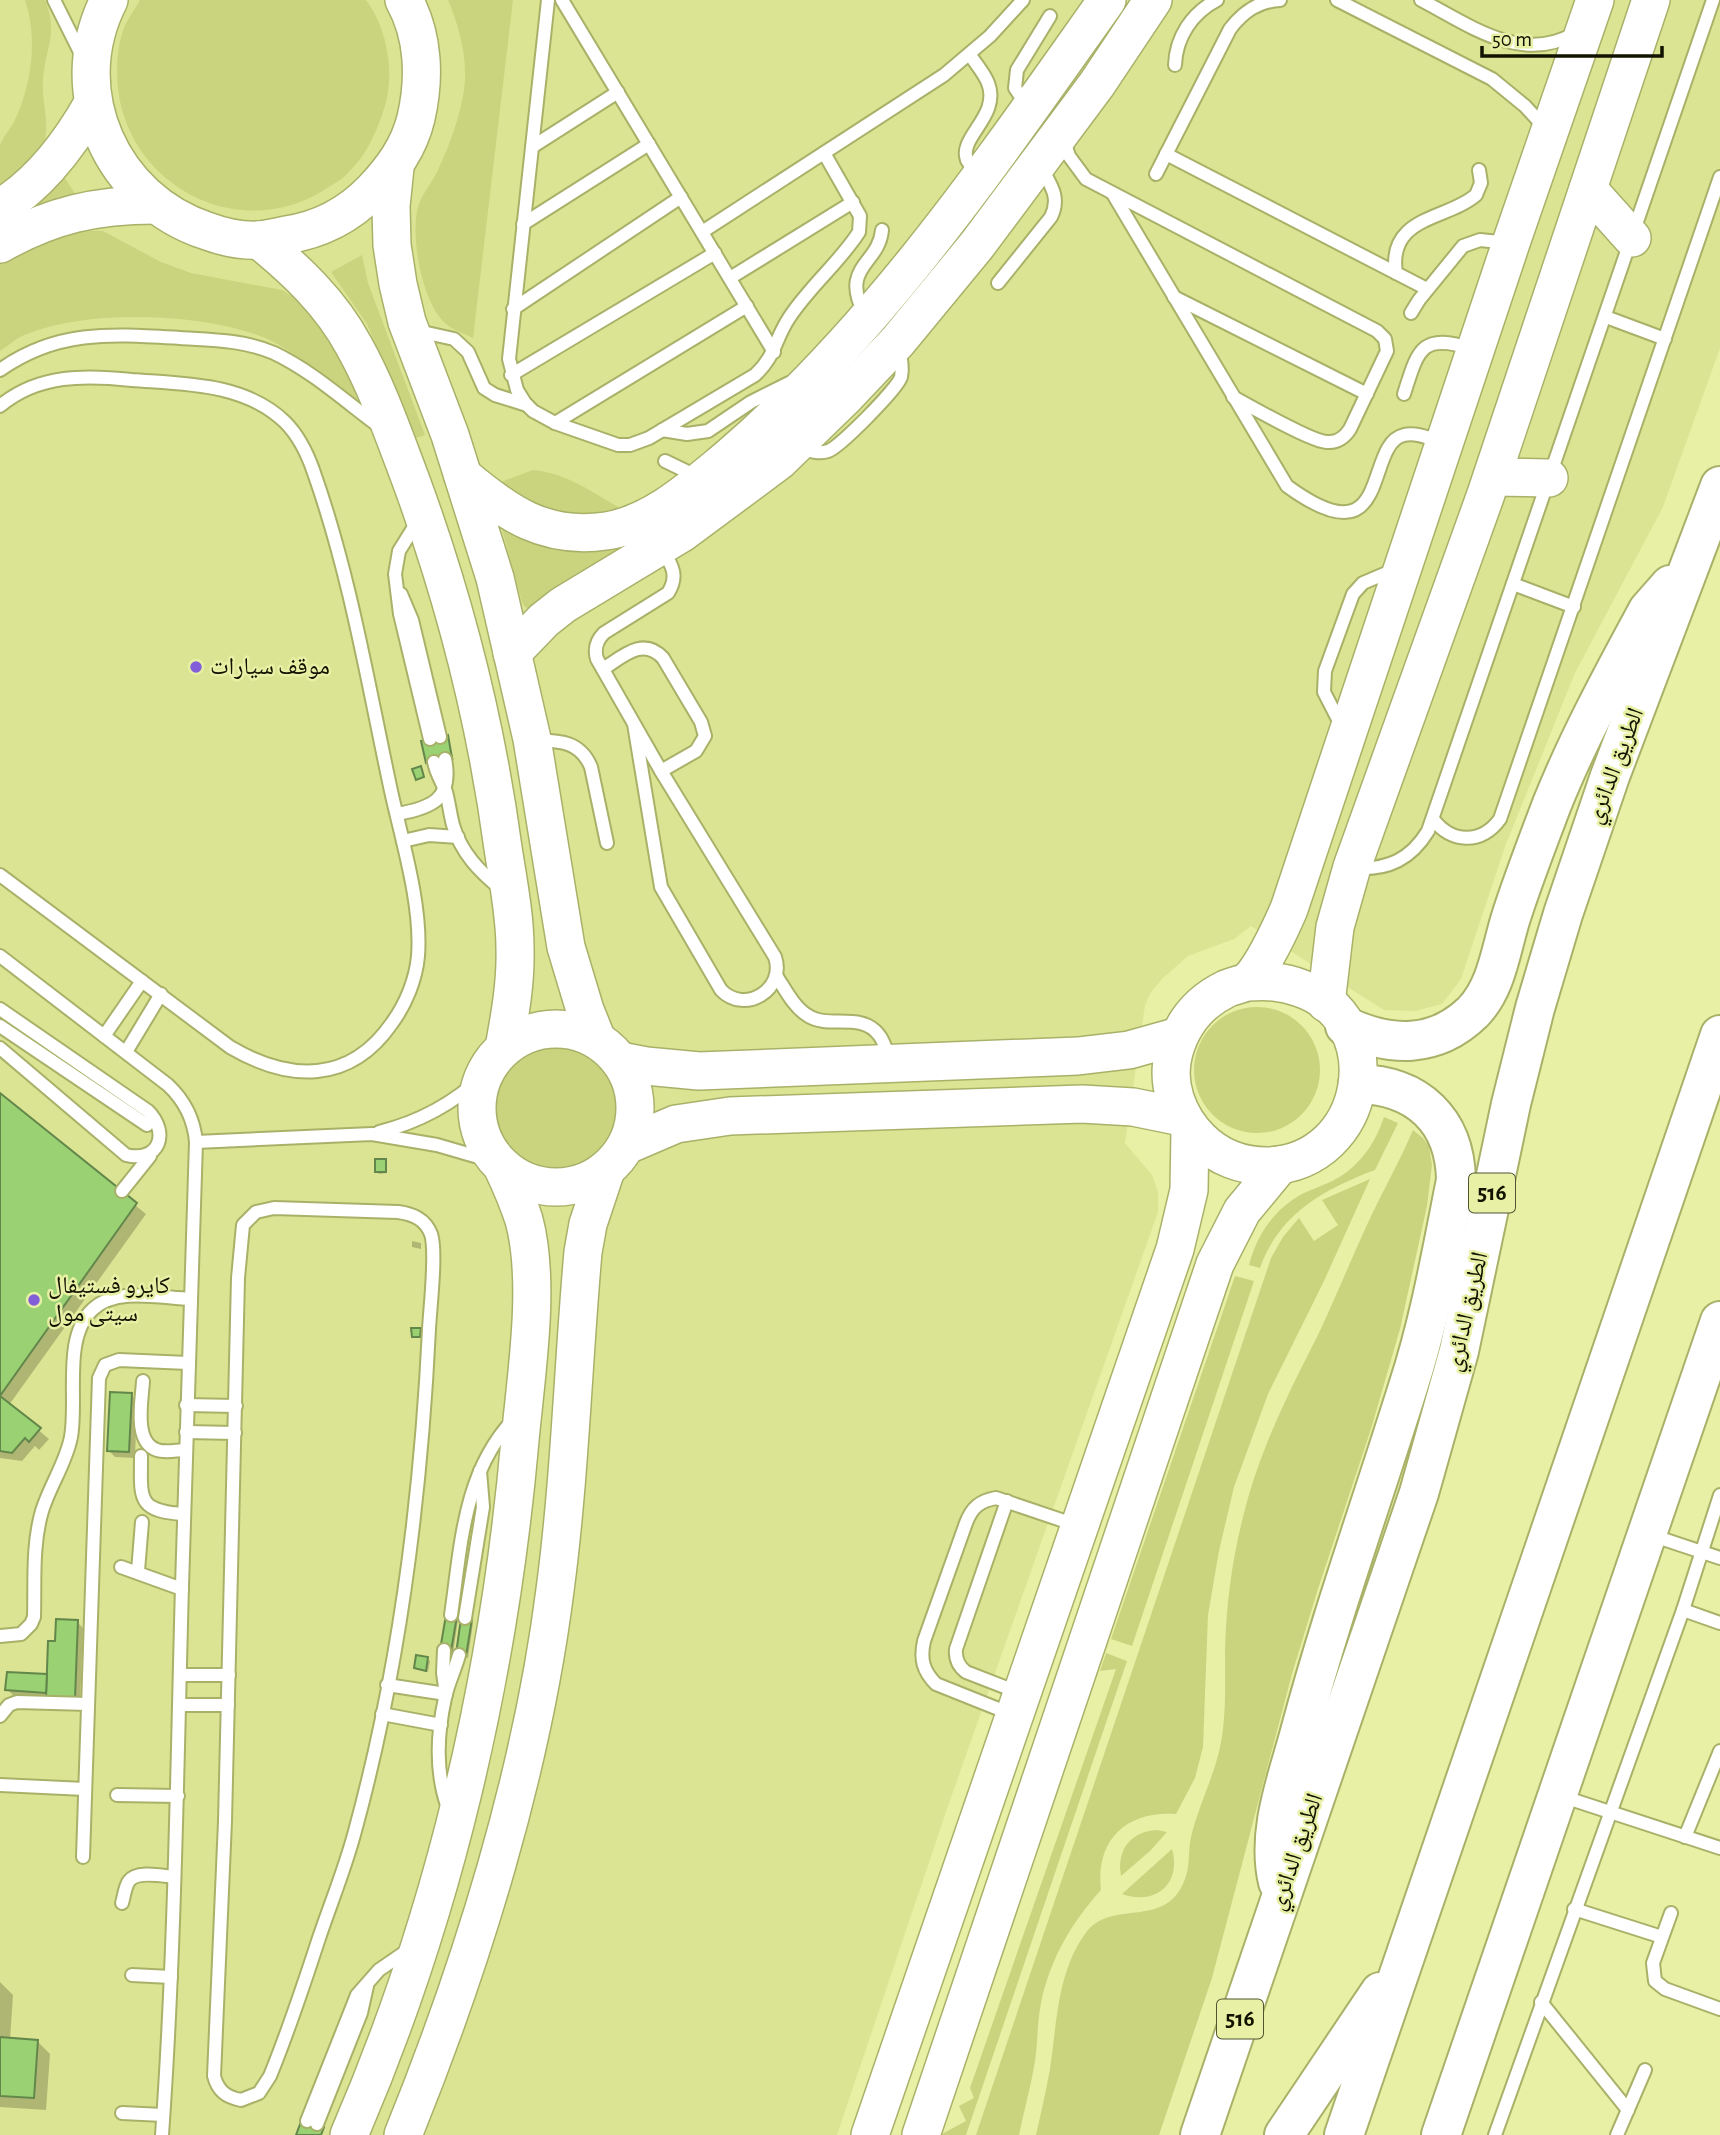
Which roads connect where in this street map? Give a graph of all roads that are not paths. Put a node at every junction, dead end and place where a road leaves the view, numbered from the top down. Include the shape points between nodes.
1 (54, 0) edge
2 (108, 0) edge
3 (404, 0) edge
4 (548, 0) edge
5 (562, 0) edge
6 (1023, 0) edge
7 (1107, 0) edge
8 (1153, 0) edge
9 (1217, 0) edge
10 (1280, 0) edge
11 (1337, 0) edge
12 (1421, 0) edge
13 (1651, 0) edge
14 (1713, 0) edge
15 (1591, 12) edge
16 (1050, 16) dead end
17 (970, 55) junction
18 (1175, 65) dead end
19 (92, 90) junction
20 (618, 92) junction
21 (1030, 110) junction
22 (1061, 132) junction
23 (1549, 135) junction
24 (649, 145) junction
25 (531, 147) junction
26 (824, 153) junction
27 (1166, 155) junction
28 (1039, 163) junction
29 (395, 167) junction
30 (1479, 170) dead end
31 (1156, 174) dead end
32 (980, 177) junction
33 (1720, 177) edge
34 (1588, 189) junction
35 (1113, 194) junction
36 (681, 197) junction
37 (853, 202) junction
38 (155, 205) junction
39 (0, 208) edge
40 (523, 224) junction
41 (882, 230) dead end
42 (702, 232) junction
43 (1632, 238) junction
44 (259, 240) junction
45 (1511, 243) junction
46 (0, 244) edge
47 (715, 253) junction
48 (1396, 273) junction
49 (730, 278) junction
50 (998, 283) dead end
51 (1427, 289) junction
52 (1174, 297) junction
53 (747, 306) junction
54 (513, 309) junction
55 (1411, 313) dead end
56 (1605, 317) junction
57 (867, 318) junction
58 (410, 330) junction
59 (1665, 339) junction
60 (1475, 351) junction
61 (775, 352) junction
62 (0, 370) edge
63 (819, 372) junction
64 (511, 376) junction
65 (1367, 394) junction
66 (1404, 394) dead end
67 (1233, 397) junction
68 (527, 405) junction
69 (0, 406) edge
70 (555, 423) junction
71 (662, 430) junction
72 (395, 438) junction
73 (1446, 443) junction
74 (665, 461) dead end
75 (463, 476) junction
76 (1492, 477) junction
77 (703, 478) junction
78 (1549, 478) junction
79 (1720, 486) edge
80 (422, 513) junction
81 (661, 547) junction
82 (1689, 567) junction
83 (1513, 584) junction
84 (1574, 607) junction
85 (512, 653) junction
86 (603, 669) junction
87 (634, 724) junction
88 (435, 738) dead end
89 (533, 739) junction
90 (439, 760) dead end
91 (661, 771) junction
92 (445, 790) junction
93 (397, 814) junction
94 (1433, 819) junction
95 (457, 837) junction
96 (403, 841) junction
97 (607, 843) dead end
98 (1352, 867) junction
99 (0, 875) edge
100 (510, 898) junction
101 (0, 956) edge
102 (777, 977) junction
103 (142, 981) junction
104 (1248, 982) junction
105 (160, 994) junction
106 (0, 1009) edge
107 (1336, 1015) junction
108 (0, 1026) edge
109 (1720, 1035) edge
110 (104, 1036) junction
111 (1179, 1036) junction
112 (0, 1048) edge
113 (609, 1050) junction
114 (126, 1052) junction
115 (494, 1061) junction
116 (891, 1063) junction
117 (1358, 1084) junction
118 (1186, 1123) junction
119 (147, 1125) dead end
120 (372, 1133) junction
121 (197, 1142) junction
122 (150, 1156) dead end
123 (617, 1157) junction
124 (501, 1164) junction
125 (1280, 1165) junction
126 (122, 1191) dead end
127 (191, 1299) junction
128 (1720, 1321) edge
129 (188, 1363) junction
130 (142, 1381) dead end
131 (187, 1405) junction
132 (236, 1406) junction
133 (523, 1410) junction
134 (186, 1432) junction
135 (235, 1433) junction
136 (186, 1450) junction
137 (141, 1456) dead end
138 (480, 1471) junction
139 (1720, 1495) edge
140 (1007, 1501) junction
141 (184, 1514) junction
142 (142, 1522) dead end
143 (1080, 1526) junction
144 (1647, 1534) junction
145 (1701, 1552) junction
146 (1720, 1558) edge
147 (121, 1567) dead end
148 (138, 1572) junction
149 (182, 1589) junction
150 (1682, 1610) junction
151 (451, 1615) dead end
152 (465, 1618) dead end
153 (1720, 1623) edge
154 (0, 1636) edge
155 (444, 1650) dead end
156 (459, 1655) dead end
157 (181, 1675) junction
158 (229, 1675) junction
159 (387, 1685) junction
160 (446, 1695) junction
161 (88, 1704) junction
162 (180, 1705) junction
163 (228, 1705) junction
164 (1018, 1705) junction
165 (382, 1714) junction
166 (0, 1716) edge
167 (441, 1724) junction
168 (1720, 1751) edge
169 (0, 1785) edge
170 (85, 1788) junction
171 (117, 1795) dead end
172 (1558, 1795) junction
173 (178, 1796) junction
174 (1609, 1812) junction
175 (454, 1824) junction
176 (1685, 1837) junction
177 (1720, 1848) edge
178 (83, 1857) dead end
179 (174, 1877) junction
180 (122, 1903) dead end
181 (1279, 1904) junction
182 (1574, 1909) junction
183 (1671, 1913) dead end
184 (1662, 1937) junction
185 (421, 1943) junction
186 (1406, 1952) junction
187 (132, 1975) dead end
188 (171, 1977) junction
189 (1541, 2002) junction
190 (1720, 2008) edge
191 (1645, 2070) dead end
192 (1628, 2110) junction
193 (122, 2113) dead end
194 (163, 2116) junction
195 (324, 2127) edge
196 (162, 2135) edge
197 (403, 2135) edge
198 (870, 2135) edge
199 (921, 2135) edge
200 (1200, 2135) edge
201 (1284, 2135) edge
202 (1344, 2135) edge
203 (1441, 2135) edge
204 (1495, 2135) edge
205 (1617, 2135) edge

1 - 19 lane via 78,45
2 - 19 street via 92,54
3 - 29 street via 421,51 422,92 413,132
4 - 25 lane
5 - 20 lane
6 - 17 lane
7 - 21 street
8 - 22 street
9 - 18 lane via 1185,29
10 - 27 lane via 1259,4 1238,18
11 - 23 lane via 1492,79 1525,106
12 - 15 lane via 1490,36 1534,47 1572,35
13 - 34 street
14 - 43 lane
15 - 23 street
16 - 21 lane via 1015,79 1015,88
17 - 26 lane
17 - 32 lane via 990,93 987,115 966,149 967,160
19 - 38 street via 105,141 126,176
19 - 39 street via 76,132 56,159
20 - 24 lane
20 - 25 lane
21 - 32 street
22 - 28 street
22 - 35 lane via 1076,169
23 - 45 street
24 - 36 lane
24 - 40 lane
25 - 40 lane
26 - 37 lane
26 - 42 lane
27 - 31 lane
27 - 48 lane
28 - 50 lane via 1055,194 1055,210
28 - 81 street via 898,341 844,398 779,461
29 - 44 street via 358,206 311,231
29 - 58 street via 392,246
30 - 48 lane via 1481,183 1476,195 1409,230 1397,250
32 - 57 street
33 - 59 lane
34 - 43 street
34 - 76 street
35 - 52 lane
35 - 65 lane via 1382,334 1387,351
36 - 42 lane
36 - 54 lane
37 - 49 lane
37 - 61 lane via 860,216 859,232 788,320
38 - 44 street via 186,225 222,236
38 - 46 street via 86,209 53,218
40 - 54 lane
41 - 57 lane via 878,246 859,274 857,294
42 - 47 lane
43 - 56 lane
44 - 72 street via 312,287 334,314 354,344
45 - 51 lane via 1480,240 1463,246
45 - 60 street
47 - 49 lane
47 - 64 lane
48 - 51 lane
49 - 53 lane
51 - 55 lane
52 - 65 lane
52 - 67 lane
53 - 61 lane
53 - 70 lane
54 - 64 lane
56 - 59 lane
56 - 78 lane
57 - 63 street
58 - 68 lane via 454,339 468,352 484,388
58 - 75 street
59 - 84 lane
60 - 66 lane via 1451,342 1427,346 1415,360
60 - 73 street
61 - 71 lane via 755,374
62 - 72 lane via 31,352 81,336 236,342 290,362
63 - 71 lane via 764,395 708,431
63 - 77 street
64 - 68 lane
65 - 67 lane via 1346,435 1326,443
67 - 73 lane via 1287,486 1329,510 1347,511 1363,504 1394,439 1412,434
68 - 70 lane
69 - 93 lane via 49,380 104,377 238,393 261,403 287,425 306,453 332,534
70 - 71 lane via 618,445 640,443
72 - 80 street
73 - 104 street via 1289,909
74 - 77 lane
75 - 77 street via 516,517 576,533 607,531 636,522 664,508
75 - 85 street via 495,578
76 - 78 street
76 - 98 street
78 - 83 lane
79 - 82 highway, الطريق الدائري / 516
80 - 88 lane via 399,551 397,587 400,614
80 - 100 street via 478,710
81 - 85 street via 563,605
81 - 86 lane via 674,572 673,586 599,638 595,651
82 - 107 highway via 1648,610 1594,712 1531,861 1494,977 1475,1010 1444,1033 1405,1042 1365,1035
82 - 181 highway, الطريق الدائري / 516 via 1563,914 1511,1104 1440,1422
83 - 84 lane
83 - 94 lane
84 - 94 lane via 1500,819 1486,834 1466,839 1447,833
85 - 89 street
86 - 87 lane
86 - 91 lane via 635,648 656,651 701,722 705,736 701,747
87 - 91 lane
87 - 102 lane via 658,876 666,897 727,996 750,1000 770,988
89 - 97 lane via 563,741 588,758
89 - 113 street via 566,947 585,1010
90 - 92 lane via 447,770
91 - 102 lane via 775,957
92 - 93 lane via 425,808
92 - 95 lane
93 - 96 lane
94 - 98 lane via 1420,844 1398,862 1369,869
95 - 96 lane via 429,835
95 - 100 lane via 473,863
96 - 105 lane via 418,957 397,1016 364,1052 318,1071 268,1067 230,1047
98 - 107 street via 1335,927
99 - 103 lane
100 - 115 street via 515,979
101 - 110 lane
102 - 116 lane via 807,1016 871,1028
103 - 105 lane
103 - 110 lane
104 - 107 street via 1276,981 1303,988
104 - 111 street via 1222,991 1200,1006
105 - 114 lane
106 - 112 lane via 148,1111 160,1126 156,1148 142,1156 127,1155
107 - 117 street via 1354,1045
108 - 119 lane
109 - 186 highway
110 - 114 lane
111 - 116 street via 1103,1054
111 - 118 street via 1171,1077 1174,1098
113 - 115 street via 579,1032 549,1030 520,1037
113 - 116 street via 646,1066 699,1071
113 - 123 street via 629,1076 635,1102 633,1128
114 - 121 lane via 177,1093 190,1113
115 - 120 lane via 469,1089 436,1111
115 - 124 street via 479,1090 478,1121 486,1144
117 - 125 street via 1352,1108 1324,1146
117 - 181 highway via 1406,1093 1432,1112 1453,1151 1456,1181 1409,1384 1316,1672 1278,1818 1273,1848
118 - 123 street via 1133,1107 1082,1104 703,1118 676,1124
118 - 125 street via 1208,1147 1230,1160
118 - 143 street via 1189,1190 1184,1220
120 - 121 lane
120 - 124 lane via 437,1145
121 - 127 lane
122 - 126 lane
123 - 124 street via 587,1181 565,1187 521,1179
123 - 197 street via 588,1224 583,1252 558,1565 538,1692 516,1792 458,1989
124 - 133 street via 521,1211 530,1249 528,1377
125 - 199 street via 1242,1211 1215,1264
127 - 129 lane
127 - 154 lane via 108,1299 95,1306 78,1329 69,1447 38,1526 34,1617 21,1634
128 - 144 highway
129 - 131 lane
129 - 161 lane via 119,1360 101,1371
130 - 136 lane via 145,1441 162,1451
131 - 132 lane
131 - 134 lane
132 - 135 lane
132 - 159 lane via 240,1237 246,1220 274,1208 398,1212 414,1215 427,1226 432,1241 424,1417
133 - 138 lane via 498,1438
133 - 175 street via 504,1586
134 - 135 lane
134 - 136 lane
135 - 158 lane
136 - 141 lane
137 - 141 lane via 141,1490 148,1505 162,1513
138 - 151 lane via 468,1505
138 - 152 lane via 483,1507
139 - 145 lane
140 - 143 lane
140 - 164 lane via 956,1656 966,1672
140 - 164 lane via 986,1500 969,1513 921,1653 928,1676 936,1684
141 - 149 lane
142 - 148 lane
143 - 164 street
144 - 145 lane
144 - 172 highway
145 - 146 lane
145 - 150 lane
147 - 148 lane
148 - 149 lane
149 - 157 lane
150 - 153 lane
150 - 174 lane
155 - 160 lane
156 - 160 lane
157 - 158 lane
157 - 162 lane
158 - 163 lane
159 - 160 lane
159 - 165 lane
160 - 167 lane
161 - 166 lane via 17,1702
161 - 170 lane
162 - 163 lane
162 - 173 lane
163 - 165 lane via 214,2076 223,2093 241,2101 265,2085 285,2038 345,1867
164 - 198 street
165 - 167 lane
167 - 175 lane via 441,1783
168 - 176 lane
169 - 170 lane
170 - 178 lane
171 - 173 lane
172 - 174 lane
172 - 203 highway
173 - 179 lane
174 - 176 lane
174 - 182 lane
175 - 185 street
176 - 177 lane
179 - 180 lane via 132,1878
179 - 188 lane
181 - 200 highway, الطريق الدائري / 516
182 - 184 lane
182 - 189 lane
183 - 184 lane
184 - 190 lane via 1653,1963 1655,1981 1665,1989
185 - 195 street via 391,2028
185 - 195 lane via 391,1959 354,2003
186 - 201 highway
186 - 202 highway
187 - 188 lane
188 - 194 lane
189 - 192 lane
189 - 204 lane
191 - 192 lane
192 - 205 lane
193 - 194 lane
194 - 196 lane

